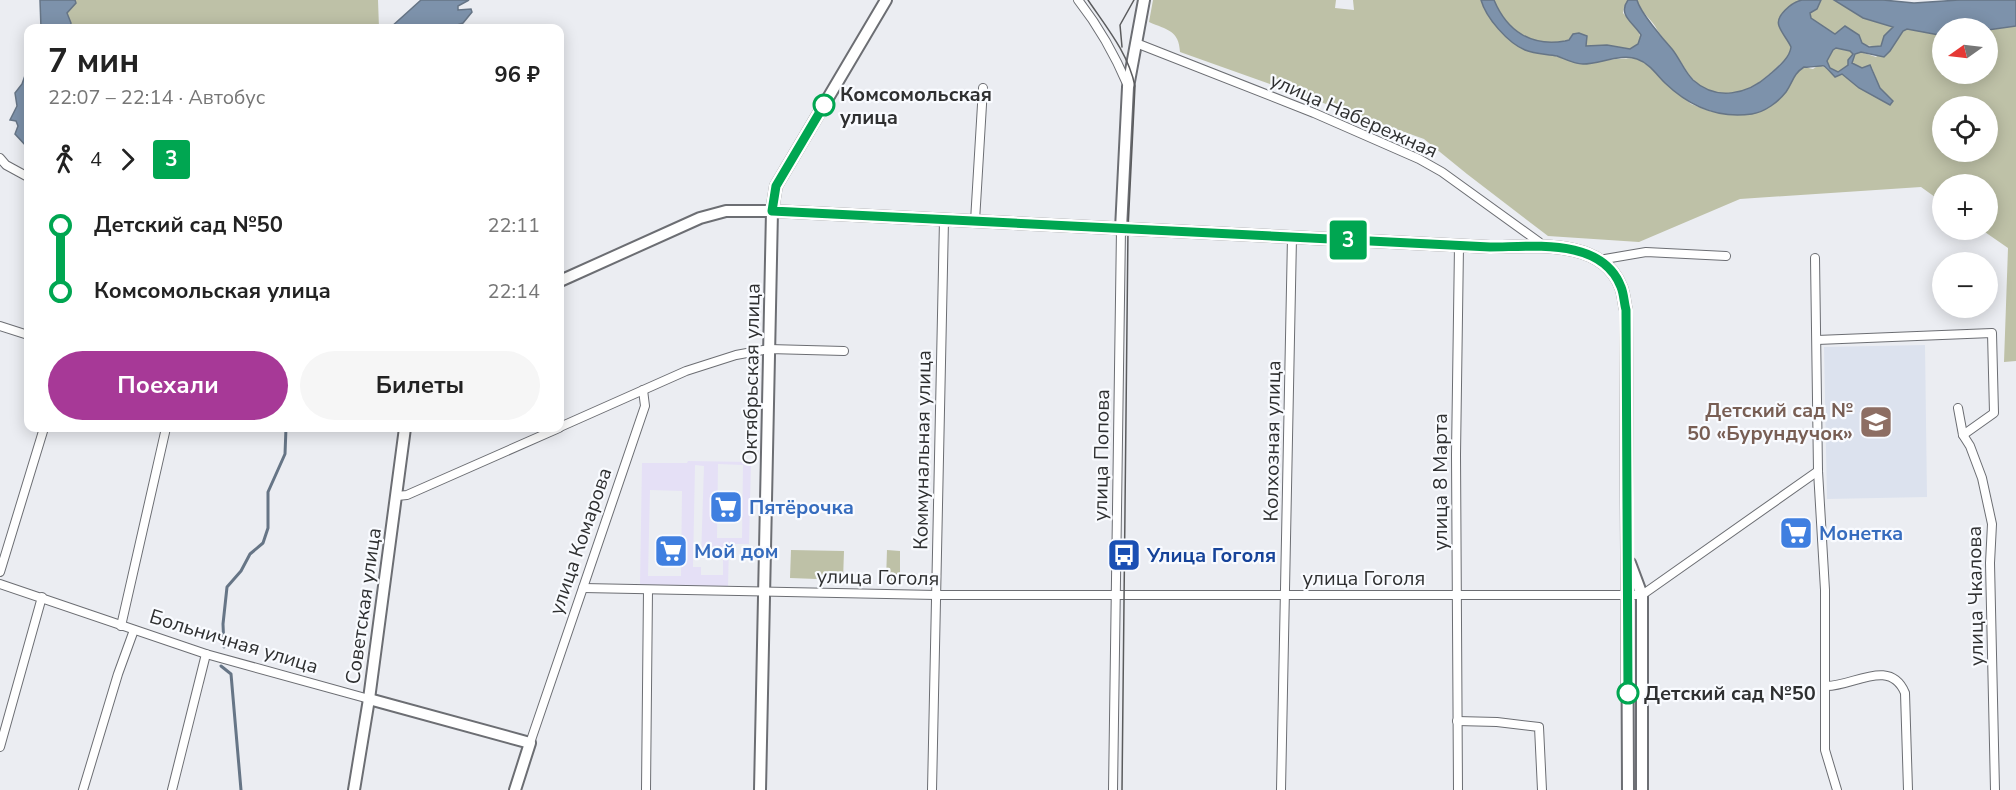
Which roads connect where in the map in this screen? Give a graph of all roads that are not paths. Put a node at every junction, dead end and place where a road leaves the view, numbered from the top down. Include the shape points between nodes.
1 (886, 0) edge
2 (1078, 0) edge
3 (1144, 0) edge
4 (1136, 43) junction
5 (1128, 87) junction
6 (983, 88) dead end
7 (0, 158) edge
8 (24, 175) edge
9 (772, 211) junction
10 (944, 220) junction
11 (975, 221) junction
12 (1120, 229) junction
13 (1292, 237) junction
14 (1459, 246) junction
15 (1540, 247) junction
16 (1726, 256) dead end
17 (1815, 258) dead end
18 (1599, 260) junction
19 (564, 279) edge
20 (0, 326) edge
21 (24, 333) edge
22 (1817, 340) junction
23 (769, 349) junction
24 (844, 351) dead end
25 (643, 390) junction
26 (1958, 408) dead end
27 (564, 425) edge
28 (43, 432) edge
29 (165, 432) edge
30 (405, 432) edge
31 (548, 432) edge
32 (1963, 435) junction
33 (1818, 471) junction
34 (397, 496) junction
35 (1628, 557) junction
36 (0, 572) edge
37 (0, 584) edge
38 (583, 588) junction
39 (648, 590) junction
40 (764, 592) junction
41 (936, 595) junction
42 (1116, 595) junction
43 (1285, 595) junction
44 (1458, 595) junction
45 (1628, 595) junction
46 (1642, 595) junction
47 (42, 597) junction
48 (121, 626) junction
49 (134, 630) junction
50 (206, 654) junction
51 (1826, 686) junction
52 (369, 699) junction
53 (1457, 721) junction
54 (530, 743) junction
55 (0, 747) edge
56 (83, 790) edge
57 (172, 790) edge
58 (354, 790) edge
59 (515, 790) edge
60 (646, 790) edge
61 (760, 790) edge
62 (932, 790) edge
63 (1113, 790) edge
64 (1281, 790) edge
65 (1458, 790) edge
66 (1542, 790) edge
67 (1628, 790) edge
68 (1642, 790) edge
69 (1837, 790) edge
70 (1908, 790) edge
71 (1995, 790) edge

1 - 9 main road, Октябрьская улица via 776,186
2 - 5 street via 1114,53
3 - 4 main road
4 - 5 main road
4 - 15 street, улица Набережная via 1314,112 1419,159 1539,242
5 - 12 main road
6 - 11 street
7 - 8 street
9 - 10 main road
9 - 19 main road via 726,211 700,218
9 - 23 main road, Октябрьская улица
10 - 11 main road
10 - 41 street, Коммунальная улица
11 - 12 main road
12 - 13 main road
12 - 42 street, улица Попова
13 - 14 main road
13 - 43 street, Колхозная улица
14 - 15 main road
14 - 44 street, улица 8 Марта
15 - 18 main road via 1581,252
16 - 18 street via 1646,252
17 - 22 street
18 - 35 main road via 1621,287 1626,310
20 - 21 street
22 - 32 street via 1992,333 1994,413
22 - 33 street
23 - 24 street
23 - 25 street via 686,371
23 - 40 main road, Октябрьская улица
25 - 27 street
25 - 38 street, улица Комарова via 645,406
26 - 32 street, улица Чкалова
28 - 36 street
29 - 48 street
30 - 34 main road, Советская улица
31 - 34 street
32 - 71 street, улица Чкалова via 1982,478 1992,524
33 - 46 street
33 - 51 street
34 - 52 main road, Советская улица
35 - 45 main road
35 - 46 main road
37 - 47 street, Больничная улица
38 - 39 street, улица Гоголя
38 - 54 street, улица Комарова
39 - 40 street, улица Гоголя
39 - 60 street
40 - 41 street, улица Гоголя
40 - 61 main road, Октябрьская улица
41 - 42 street, улица Гоголя
41 - 62 street, Коммунальная улица
42 - 43 street, улица Гоголя
42 - 63 street, улица Попова
43 - 44 street, улица Гоголя
43 - 64 street, Колхозная улица
44 - 45 street, улица Гоголя
44 - 53 street, улица 8 Марта
45 - 46 street, улица Гоголя
45 - 67 main road
46 - 68 main road
47 - 48 street, Больничная улица
47 - 55 street
48 - 49 street, Больничная улица
49 - 50 street, Больничная улица
49 - 56 street
50 - 52 street, Больничная улица
50 - 57 street
51 - 69 street via 1825,750
51 - 70 street via 1887,675 1902,685
52 - 54 main road, Больничная улица
52 - 58 main road, Советская улица
53 - 65 street, улица 8 Марта
53 - 66 street via 1539,727
54 - 59 main road, улица Комарова

